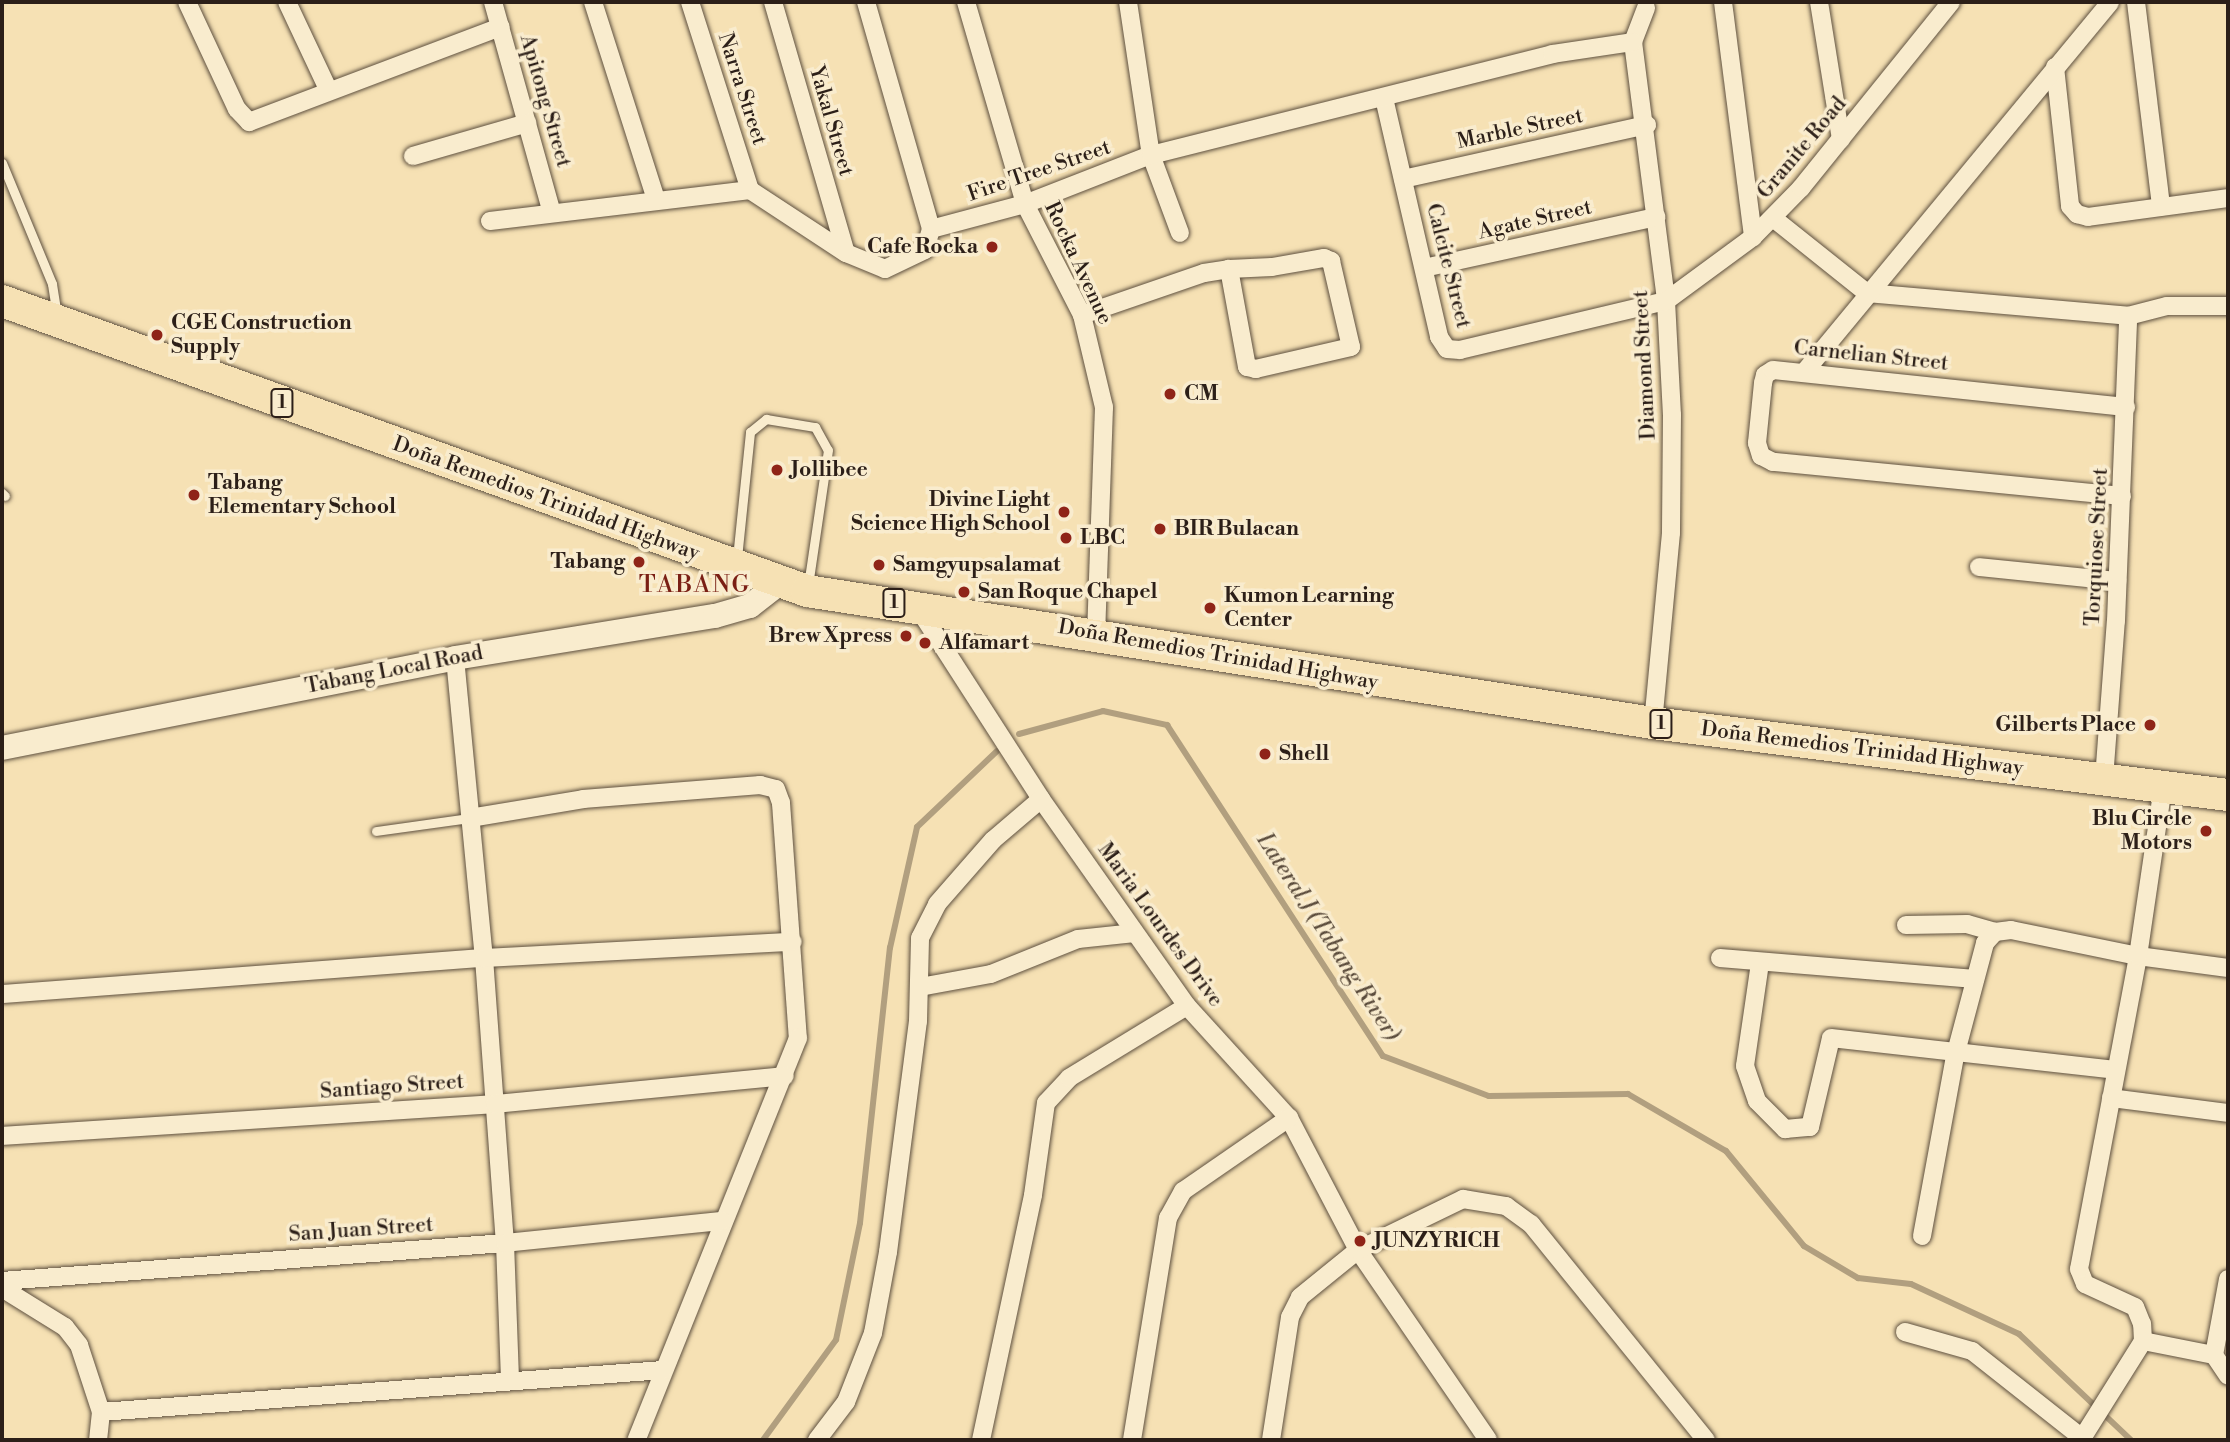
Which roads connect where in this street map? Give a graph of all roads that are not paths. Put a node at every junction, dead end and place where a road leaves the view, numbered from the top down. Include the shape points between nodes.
1 (187, 2) edge
2 (287, 2) edge
3 (494, 2) edge
4 (593, 2) edge
5 (690, 2) edge
6 (773, 2) edge
7 (866, 2) edge
8 (1128, 2) edge
9 (1723, 2) edge
10 (1819, 2) edge
11 (1951, 2) edge
12 (2110, 2) edge
13 (2136, 2) edge
14 (972, 4) edge
15 (1649, 4) edge
16 (501, 27) junction
17 (1633, 42) junction
18 (2054, 67) junction
19 (328, 89) junction
20 (1384, 98) junction
21 (527, 123) junction
22 (1647, 125) junction
23 (1841, 139) junction
24 (1151, 155) junction
25 (413, 156) dead end
26 (2, 163) edge
27 (1403, 179) junction
28 (750, 190) junction
29 (2228, 198) edge
30 (656, 199) junction
31 (1025, 204) junction
32 (2161, 206) junction
33 (552, 213) junction
34 (1656, 217) junction
35 (1773, 218) junction
36 (490, 221) dead end
37 (930, 229) junction
38 (1180, 233) dead end
39 (1753, 237) junction
40 (846, 253) junction
41 (1424, 268) junction
42 (1229, 269) junction
43 (1867, 293) junction
44 (2, 301) edge
45 (1666, 301) junction
46 (2228, 306) edge
47 (1082, 315) junction
48 (2128, 316) junction
49 (59, 321) junction
50 (1806, 370) junction
51 (2126, 407) junction
52 (2122, 496) junction
53 (1979, 566) dead end
54 (736, 568) junction
55 (2117, 581) junction
56 (794, 587) junction
57 (916, 606) junction
58 (1096, 634) junction
59 (455, 658) junction
60 (1653, 723) junction
61 (2, 748) edge
62 (2104, 779) junction
63 (2163, 787) junction
64 (2228, 795) edge
65 (1041, 799) junction
66 (470, 818) junction
67 (376, 831) dead end
68 (1906, 925) dead end
69 (1995, 932) junction
70 (1135, 933) junction
71 (793, 942) junction
72 (2138, 956) junction
73 (484, 958) junction
74 (1720, 958) dead end
75 (1760, 963) junction
76 (2228, 968) edge
77 (1975, 979) junction
78 (920, 987) junction
79 (2, 994) edge
80 (1187, 1006) junction
81 (1955, 1056) junction
82 (2115, 1070) junction
83 (785, 1076) junction
84 (2111, 1098) junction
85 (495, 1104) junction
86 (2228, 1113) edge
87 (1289, 1118) junction
88 (2, 1136) edge
89 (722, 1221) junction
90 (1922, 1236) dead end
91 (505, 1243) junction
92 (1358, 1250) junction
93 (2228, 1279) edge
94 (2, 1281) edge
95 (2, 1288) edge
96 (1905, 1332) dead end
97 (2143, 1341) junction
98 (2214, 1355) junction
99 (663, 1370) junction
100 (2228, 1376) edge
101 (510, 1379) junction
102 (101, 1412) junction
103 (2083, 1436) edge
104 (98, 1440) edge
105 (636, 1440) edge
106 (817, 1440) edge
107 (981, 1440) edge
108 (1132, 1440) edge
109 (1271, 1440) edge
110 (1489, 1440) edge
111 (1706, 1440) edge

1 - 19 street via 237,109 249,122
2 - 19 street
3 - 16 street, Apitong Street
4 - 30 street
5 - 28 street, Narra Street
6 - 40 street, Yakal Street
7 - 37 street
8 - 24 street
9 - 39 street
10 - 23 street
11 - 23 street, Granite Road
12 - 18 street
13 - 32 street
14 - 31 street, Rocka Avenue
15 - 17 street
16 - 19 street
16 - 21 street, Apitong Street
17 - 20 street, Fire Tree Street via 1552,54
17 - 22 street, Diamond Street
18 - 32 street via 2070,206 2088,217
18 - 43 street
20 - 24 street, Fire Tree Street
20 - 27 street, Calcite Street
21 - 25 street
21 - 33 street, Apitong Street
22 - 27 street, Marble Street
22 - 34 street, Diamond Street
23 - 35 street, Granite Road
24 - 31 street, Fire Tree Street
24 - 38 street
26 - 49 lane via 52,284
27 - 41 street, Calcite Street
28 - 30 street
28 - 40 street
29 - 32 street
30 - 33 street
31 - 37 street, Fire Tree Street
31 - 47 street, Rocka Avenue
33 - 36 street
34 - 41 street, Agate Street
34 - 45 street, Diamond Street
35 - 39 street, Granite Road
35 - 43 street
37 - 40 street via 925,250 885,269
39 - 45 street, Granite Road
41 - 45 street, Calcite Street via 1439,337 1447,349 1460,350
42 - 42 street via 1331,261 1352,334 1351,346 1256,369 1247,367
42 - 47 street via 1187,277
43 - 48 street
43 - 50 street
44 - 49 highway, Doña Remedios Trinidad Highway / 1
45 - 60 street, Diamond Street via 1671,533
46 - 48 street via 2167,306
47 - 58 street, Rocka Avenue via 1104,407
48 - 51 street, Torquiose Street
49 - 54 highway, Doña Remedios Trinidad Highway / 1
50 - 51 street, Carnelian Street
50 - 52 street, Carnelian Street via 1765,374 1758,443 1761,456 1773,462
51 - 52 street, Torquiose Street
52 - 55 street, Torquiose Street
53 - 55 street
54 - 56 highway, Doña Remedios Trinidad Highway / 1
54 - 56 lane via 750,432 766,419 815,427 828,450
55 - 62 street, Torquiose Street
56 - 57 highway, Doña Remedios Trinidad Highway / 1
56 - 59 street, Tabang Local Road via 715,616
57 - 58 highway, Doña Remedios Trinidad Highway / 1
57 - 65 street, Maria Lourdes Drive
58 - 60 highway, Doña Remedios Trinidad Highway / 1
59 - 61 street, Tabang Local Road
59 - 66 street
60 - 62 highway, Doña Remedios Trinidad Highway / 1
62 - 63 highway, Doña Remedios Trinidad Highway / 1
63 - 64 highway, Doña Remedios Trinidad Highway / 1
63 - 72 street
65 - 70 street, Maria Lourdes Drive
65 - 78 street via 993,841 937,904 920,938
66 - 67 lane
66 - 71 street via 583,799 760,785 776,789
66 - 73 street
68 - 69 street via 1967,924
69 - 72 street via 2011,930
69 - 77 street via 1985,943
70 - 78 street via 1078,939 991,974
70 - 80 street, Maria Lourdes Drive
71 - 73 street
71 - 83 street via 798,1038
72 - 76 street
72 - 82 street
73 - 79 street
73 - 85 street
74 - 75 street
75 - 77 street
75 - 81 street via 1745,1066 1757,1101 1785,1129 1810,1127 1831,1038
77 - 81 street
78 - 106 street via 888,1252 873,1333 846,1402
80 - 87 street, Maria Lourdes Drive
80 - 107 street via 1069,1078 1046,1103 1033,1195
81 - 82 street
81 - 90 street
82 - 84 street
83 - 85 street, Santiago Street
83 - 89 street
84 - 86 street
84 - 97 street via 2079,1269 2085,1284 2135,1307 2143,1324
85 - 88 street, Santiago Street
85 - 91 street
87 - 92 street, Maria Lourdes Drive
87 - 108 street via 1182,1191 1167,1218
89 - 91 street, San Juan Street
89 - 99 street
91 - 94 street, San Juan Street
91 - 101 street
92 - 109 street via 1300,1297 1290,1317
92 - 110 street, Maria Lourdes Drive
92 - 111 street via 1462,1199 1506,1206 1531,1224
93 - 98 street
95 - 102 street via 65,1327 79,1345
96 - 103 street via 1972,1351
97 - 98 street
97 - 103 street
98 - 100 street
99 - 101 street
99 - 105 street
101 - 102 street
102 - 104 street

